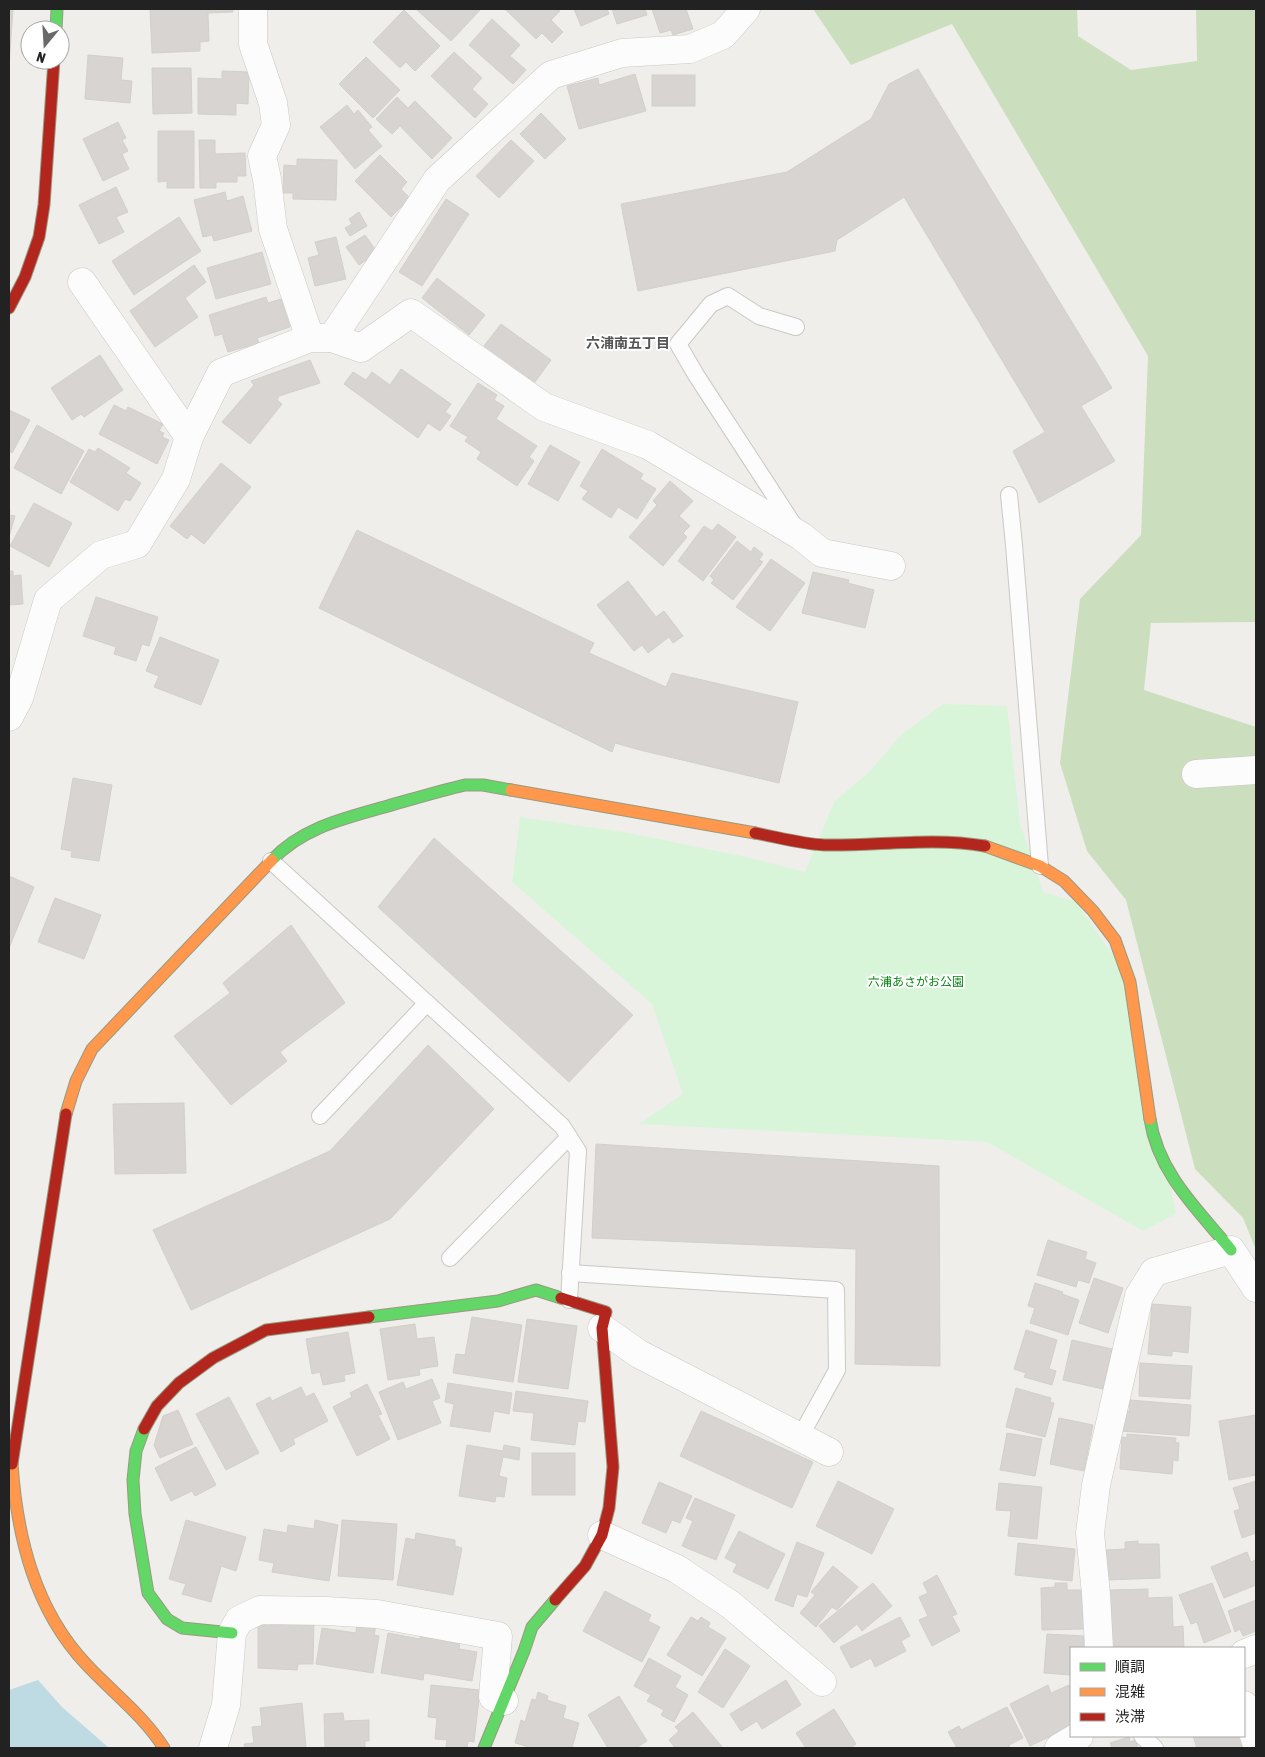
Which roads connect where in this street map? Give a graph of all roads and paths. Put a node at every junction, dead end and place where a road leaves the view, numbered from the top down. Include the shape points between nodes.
1 (253, 9) edge
2 (746, 9) edge
3 (53, 70) edge
4 (82, 282) dead end
5 (9, 308) edge
6 (796, 327) dead end
7 (321, 338) junction
8 (189, 437) junction
9 (1009, 495) dead end
10 (801, 536) junction
11 (891, 566) dead end
12 (9, 718) edge
13 (1256, 770) edge
14 (1196, 774) dead end
15 (271, 861) junction
16 (1040, 866) junction
17 (427, 1003) junction
18 (320, 1116) dead end
19 (569, 1137) junction
20 (1231, 1250) junction
21 (450, 1258) dead end
22 (570, 1273) junction
23 (1256, 1288) edge
24 (569, 1300) junction
25 (602, 1328) junction
26 (800, 1437) junction
27 (829, 1452) dead end
28 (11, 1460) edge
29 (602, 1535) junction
30 (232, 1633) junction
31 (1099, 1647) edge
32 (822, 1682) dead end
33 (504, 1701) junction
34 (1245, 1708) edge
35 (1077, 1737) edge
36 (1143, 1737) edge
37 (1256, 1742) edge
38 (164, 1748) edge
39 (213, 1748) edge
40 (484, 1748) edge
41 (1059, 1748) edge
42 (1155, 1748) edge

1 - 7 street via 253,44 274,103 276,125 262,156 273,229
2 - 7 street via 723,35 690,49 622,53 551,75 437,180
3 - 5 street via 39,237 25,277
4 - 8 street
6 - 10 lane via 759,316 728,296 712,304 678,344
7 - 8 street via 221,373
7 - 10 street via 361,348 410,312 544,407 648,445
8 - 12 street via 176,479 137,544 101,555 48,600
9 - 16 lane
10 - 11 street via 822,553
13 - 14 street
15 - 16 street via 282,849 328,823 447,789 483,785 822,845 960,842 990,847
15 - 17 lane
15 - 28 street via 92,1049 82,1065 66,1115
16 - 20 street via 1064,881 1115,940 1130,982 1151,1126 1159,1155 1175,1183
17 - 18 lane
17 - 19 lane via 562,1126
19 - 21 lane
19 - 22 lane via 578,1151
20 - 23 street
20 - 31 street via 1154,1272 1139,1296 1096,1485 1090,1533
22 - 24 lane
22 - 26 lane via 836,1290 837,1370
24 - 25 street via 606,1312
24 - 30 street via 536,1290 498,1301 266,1330 213,1358 179,1383 157,1406 145,1425 136,1451 133,1480 135,1514 148,1593 167,1619 182,1628
25 - 26 street via 639,1354
25 - 29 street via 612,1467 609,1508
26 - 27 street
28 - 38 street via 22,1542 31,1574 46,1607 76,1654 149,1725
29 - 32 street via 677,1569 731,1605
29 - 33 street via 585,1566 532,1627
30 - 33 street via 239,1620 260,1610 297,1610 377,1614 498,1636 493,1697
30 - 39 street via 226,1705
33 - 40 street
34 - 37 street
35 - 41 street
36 - 42 lane

